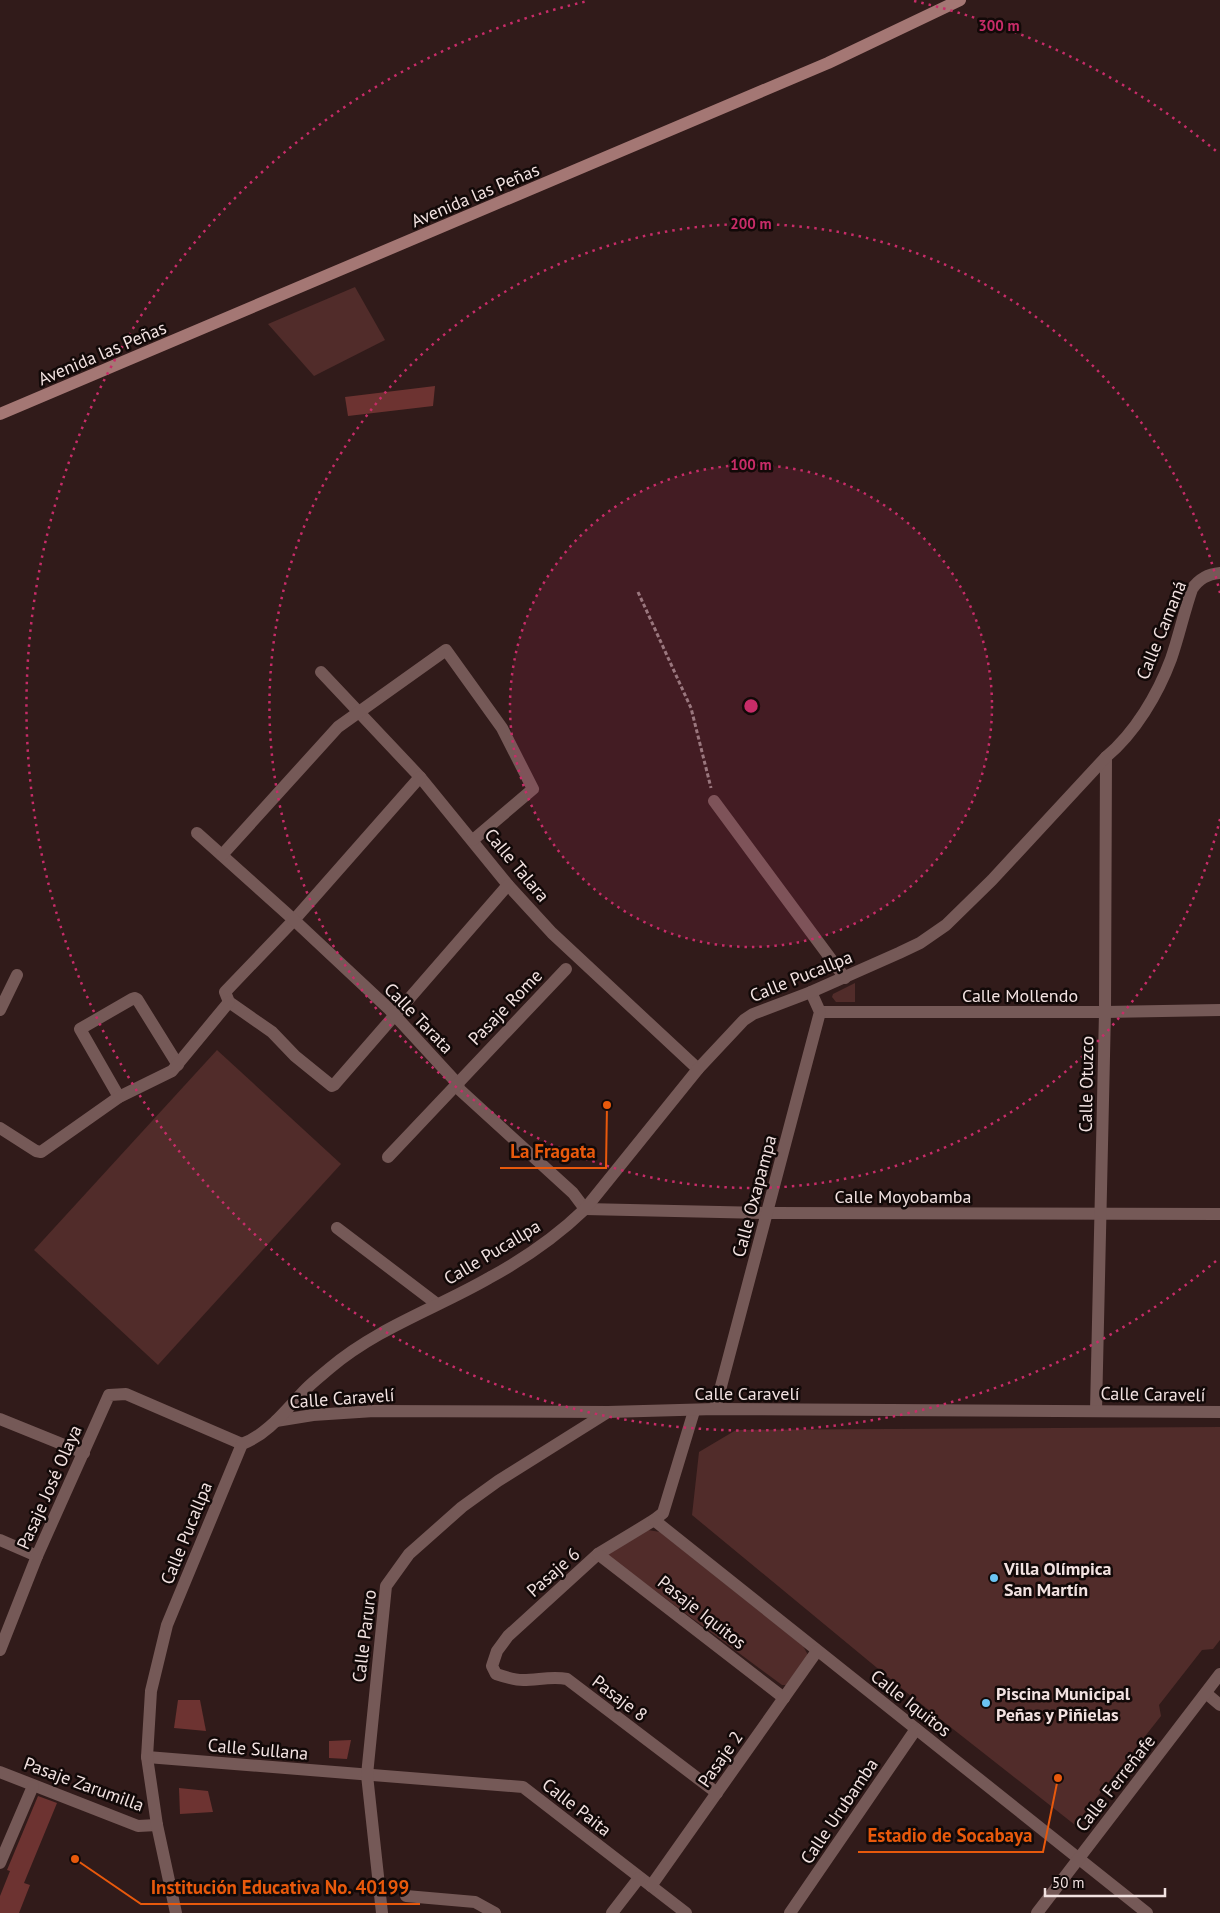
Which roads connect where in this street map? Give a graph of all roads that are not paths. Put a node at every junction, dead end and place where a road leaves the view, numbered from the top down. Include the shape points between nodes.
1 (960, 0) edge
2 (0, 414) edge
3 (1220, 573) edge
4 (321, 672) dead end
5 (358, 711) junction
6 (1106, 758) junction
7 (420, 777) junction
8 (714, 801) road end
9 (197, 833) dead end
10 (472, 840) junction
11 (222, 855) junction
12 (508, 885) junction
13 (294, 920) junction
14 (566, 969) dead end
15 (17, 975) dead end
16 (844, 978) junction
17 (811, 992) junction
18 (229, 1002) junction
19 (0, 1010) edge
20 (1220, 1010) edge
21 (820, 1012) junction
22 (1105, 1012) junction
23 (395, 1015) junction
24 (178, 1064) junction
25 (698, 1069) junction
26 (458, 1083) junction
27 (119, 1097) junction
28 (0, 1128) edge
29 (388, 1158) dead end
30 (585, 1210) junction
31 (768, 1213) junction
32 (1100, 1214) junction
33 (1220, 1214) edge
34 (337, 1228) dead end
35 (438, 1304) junction
36 (715, 1410) junction
37 (1096, 1410) junction
38 (694, 1411) junction
39 (608, 1412) junction
40 (1220, 1412) edge
41 (0, 1418) edge
42 (276, 1421) junction
43 (242, 1444) junction
44 (84, 1453) junction
45 (654, 1520) junction
46 (0, 1540) edge
47 (598, 1554) junction
48 (37, 1556) junction
49 (0, 1650) edge
50 (817, 1651) junction
51 (492, 1666) joint
52 (1220, 1674) edge
53 (1206, 1694) junction
54 (784, 1698) junction
55 (1220, 1705) edge
56 (916, 1729) junction
57 (147, 1757) junction
58 (0, 1772) edge
59 (367, 1775) junction
60 (33, 1786) junction
61 (717, 1793) junction
62 (157, 1825) junction
63 (1078, 1858) junction
64 (0, 1863) edge
65 (639, 1878) junction
66 (651, 1886) junction
67 (406, 1896) dead end
68 (472, 1907) edge
69 (176, 1913) edge
70 (382, 1913) edge
71 (495, 1913) edge
72 (612, 1913) edge
73 (686, 1913) edge
74 (790, 1913) edge
75 (1037, 1913) edge
76 (1147, 1913) edge

1 - 2 street, Avenida las Peñas via 828,64
3 - 6 street, Calle Camaná via 1209,574 1192,589 1161,682 1120,745
4 - 5 street, Calle Talara
5 - 7 street, Calle Talara
5 - 10 street via 446,650 502,728 533,789
5 - 11 street via 320,745
6 - 16 street, Calle Pucallpa via 946,925 920,943
6 - 22 street, Calle Otuzco
7 - 10 street, Calle Talara
7 - 13 street
8 - 16 street
9 - 11 street, Calle Tarata
10 - 12 street, Calle Talara
11 - 13 street, Calle Tarata
12 - 23 street
12 - 25 street, Calle Talara via 552,933
13 - 18 street via 225,992
13 - 23 street, Calle Tarata
14 - 26 street, Pasaje Rome
15 - 19 street
16 - 17 street, Calle Pucallpa
17 - 21 street
17 - 25 street, Calle Pucallpa via 744,1020
18 - 23 street via 272,1032 332,1086
18 - 24 street
20 - 22 street, Calle Mollendo
21 - 22 street, Calle Mollendo
21 - 31 street, Calle Oxapampa
22 - 32 street, Calle Otuzco
23 - 26 street, Calle Tarata
24 - 27 street via 172,1071
24 - 27 street via 137,999 123,1004 80,1031
25 - 30 street, Calle Pucallpa
26 - 29 street, Pasaje Rome
26 - 30 street, Calle Tarata via 460,1090 574,1193
27 - 28 street via 41,1152
30 - 31 street, Calle Moyobamba
30 - 35 street, Calle Pucallpa via 523,1258
31 - 32 street, Calle Moyobamba
31 - 36 street, Calle Oxapampa
32 - 33 street, Calle Moyobamba
32 - 37 street, Calle Otuzco
34 - 35 street
35 - 42 street, Calle Pucallpa via 361,1345 309,1386
36 - 37 street, Calle Caravelí
36 - 38 street, Calle Caravelí
37 - 40 street, Calle Caravelí
38 - 39 street, Calle Caravelí
38 - 45 street via 662,1513
39 - 42 street, Calle Caravelí via 374,1411
39 - 59 street, Calle Paruro via 462,1507 409,1554 386,1586
41 - 44 street
42 - 43 street, Calle Pucallpa via 255,1439
43 - 44 street, Pasaje José Olaya via 126,1394 109,1395
43 - 57 street, Calle Pucallpa via 167,1626 151,1692
44 - 48 street, Pasaje José Olaya
45 - 47 street, Pasaje 6
45 - 50 street, Calle Iquitos
46 - 48 street
47 - 51 street, Pasaje 6 via 508,1636 497,1651
47 - 54 street, Pasaje Iquitos
48 - 49 street, Pasaje José Olaya
50 - 54 street, Pasaje 2
50 - 56 street, Calle Iquitos
51 - 61 street, Pasaje 8 via 496,1674 509,1679 567,1679
52 - 53 street, Calle Ferreñafe
53 - 55 street
53 - 63 street, Calle Ferreñafe
54 - 61 street, Pasaje 2
56 - 63 street, Calle Iquitos
56 - 74 street, Calle Urubamba
57 - 59 street, Calle Sullana
57 - 62 street, Calle Pucallpa
58 - 60 street, Pasaje Zarumilla
59 - 65 street, Calle Paita via 523,1787
59 - 70 street, Calle Paruro
60 - 62 street, Pasaje Zarumilla via 138,1826
60 - 64 street
61 - 66 street, Pasaje 2
62 - 69 street, Calle Pucallpa
63 - 75 street, Calle Ferreñafe
63 - 76 street, Calle Iquitos
65 - 66 street, Calle Paita
65 - 72 street
66 - 73 street, Calle Paita
67 - 68 street
68 - 71 street

